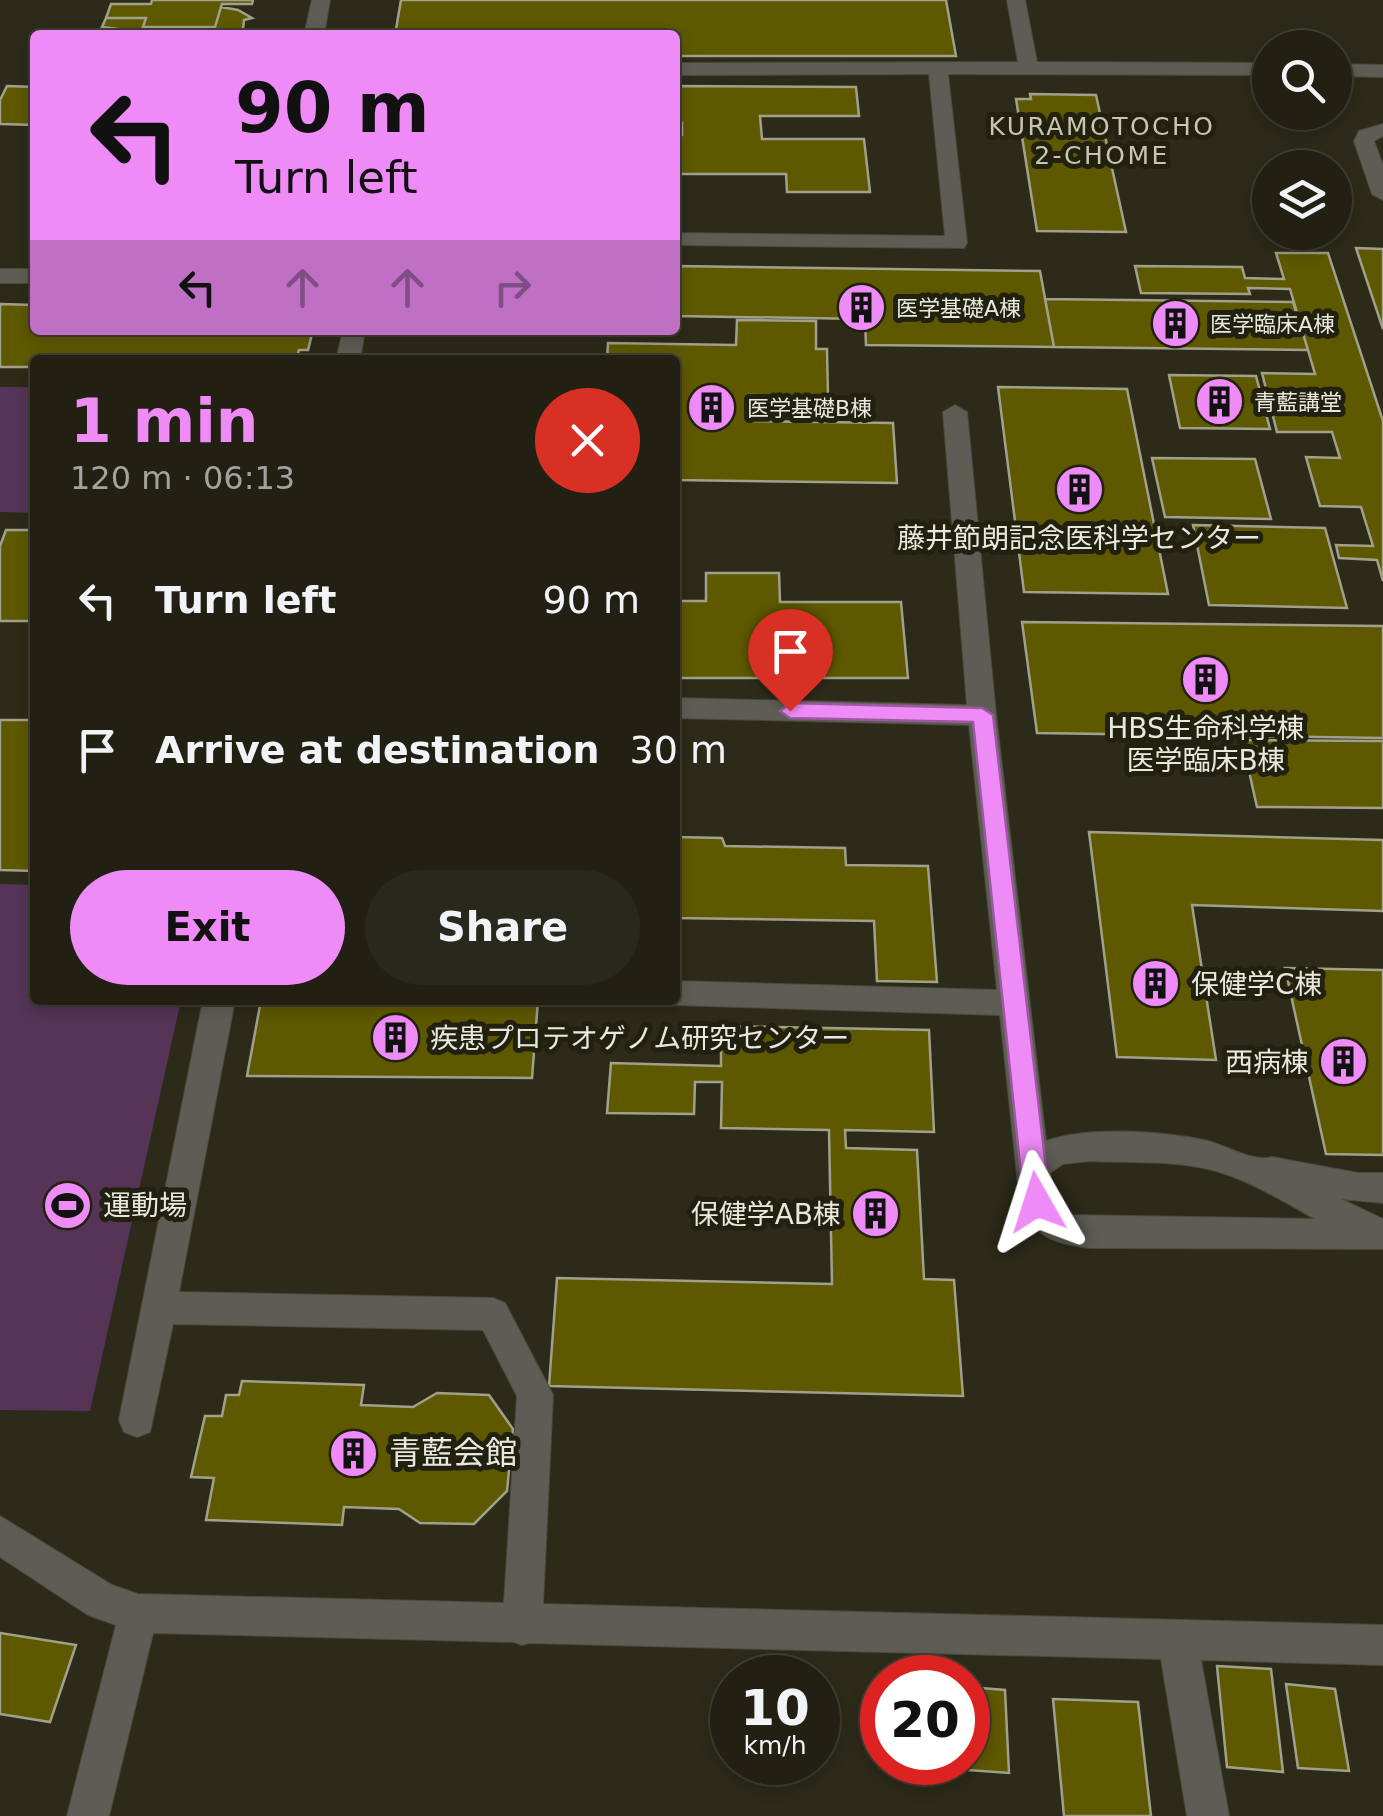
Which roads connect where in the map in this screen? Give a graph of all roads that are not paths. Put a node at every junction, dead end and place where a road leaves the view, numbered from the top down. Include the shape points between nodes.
1 (321, 0) edge
2 (1016, 0) edge
3 (315, 30) edge
4 (1028, 66) junction
5 (680, 69) edge
6 (938, 70) junction
7 (1252, 70) edge
8 (1352, 70) edge
9 (1383, 71) edge
10 (1383, 130) edge
11 (1383, 194) edge
12 (680, 239) edge
13 (0, 276) edge
14 (30, 276) edge
15 (955, 412) dead end
16 (680, 708) edge
17 (982, 715) junction
18 (680, 993) edge
19 (1014, 1003) junction
20 (217, 1005) edge
21 (1234, 1164) junction
22 (1034, 1168) junction
23 (1383, 1188) edge
24 (1380, 1234) edge
25 (160, 1308) junction
26 (138, 1420) dead end
27 (0, 1535) edge
28 (138, 1614) junction
29 (522, 1626) junction
30 (1178, 1642) junction
31 (1383, 1645) edge
32 (88, 1816) edge
33 (1208, 1816) edge

1 - 3 street
2 - 4 street
4 - 6 street
4 - 7 street
5 - 6 street
6 - 12 street via 956,243
8 - 9 street
10 - 11 street via 1364,142
13 - 14 street
15 - 17 street
16 - 17 street
17 - 19 street
18 - 19 street
19 - 22 street
20 - 25 street
21 - 22 street via 1190,1151 1078,1146 1043,1156
21 - 23 street
21 - 24 street
22 - 24 street via 1045,1220 1063,1229
25 - 26 street
25 - 29 street via 493,1314 535,1395
27 - 28 street via 102,1601
28 - 29 street
28 - 32 street
29 - 30 street
30 - 31 street
30 - 33 street

